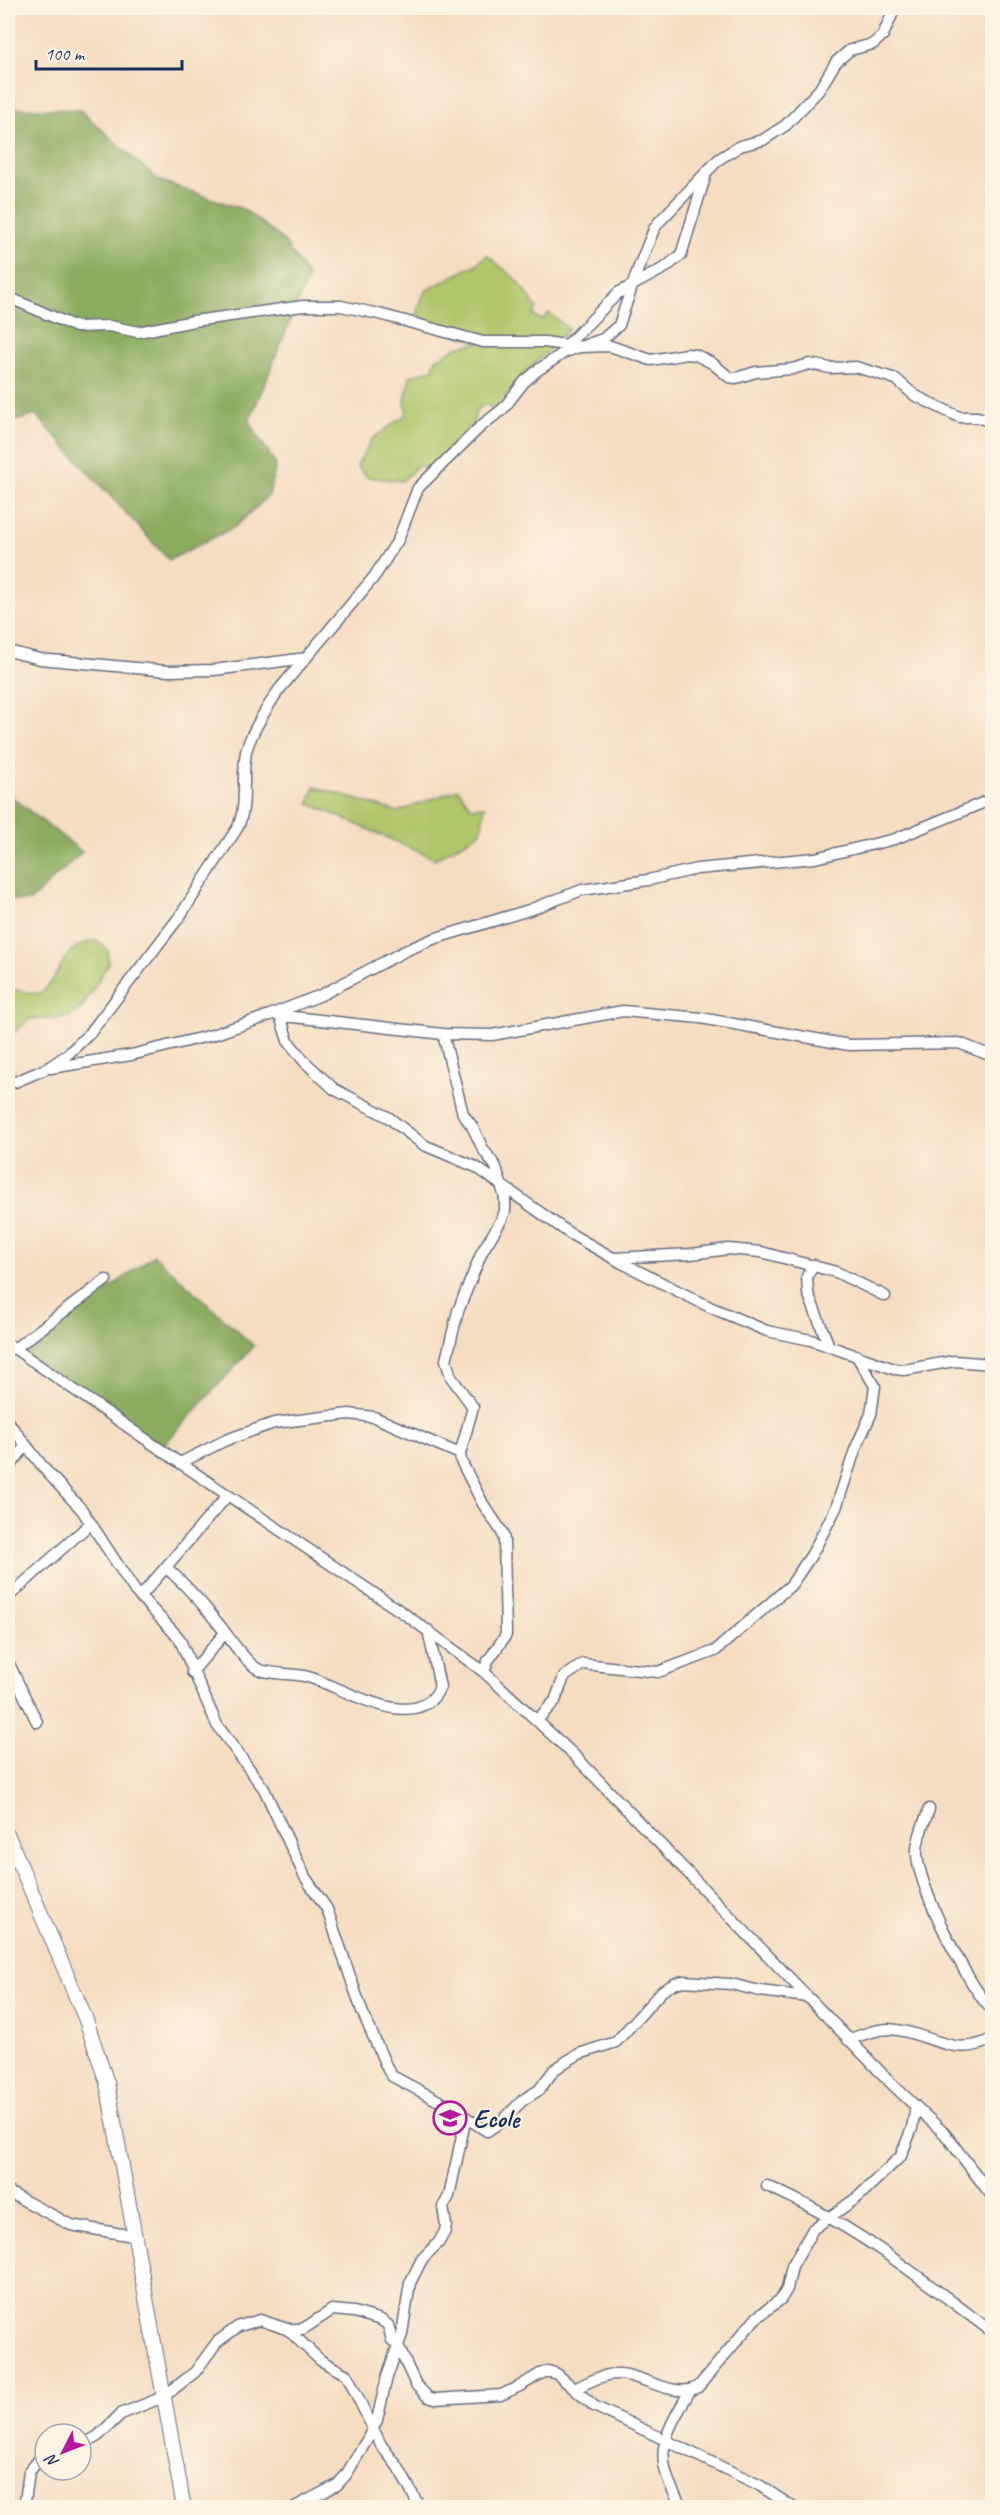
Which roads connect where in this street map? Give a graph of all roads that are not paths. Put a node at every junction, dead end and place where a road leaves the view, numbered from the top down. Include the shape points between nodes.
1 (895, 8) edge
2 (706, 173) junction
3 (632, 286) junction
4 (8, 297) edge
5 (569, 344) junction
6 (581, 347) junction
7 (538, 370) junction
8 (993, 422) edge
9 (8, 651) edge
10 (306, 658) junction
11 (993, 800) edge
12 (276, 1015) junction
13 (443, 1034) junction
14 (993, 1056) edge
15 (48, 1068) junction
16 (11, 1081) edge
17 (8, 1091) edge
18 (502, 1184) junction
19 (614, 1258) junction
20 (814, 1265) junction
21 (106, 1280) dead end
22 (885, 1296) dead end
23 (11, 1346) edge
24 (829, 1346) junction
25 (856, 1355) junction
26 (993, 1364) edge
27 (8, 1422) edge
28 (26, 1445) junction
29 (460, 1454) junction
30 (180, 1463) junction
31 (8, 1469) edge
32 (228, 1495) junction
33 (91, 1523) junction
34 (166, 1567) junction
35 (8, 1597) edge
36 (140, 1597) junction
37 (428, 1630) junction
38 (224, 1634) junction
39 (8, 1662) edge
40 (192, 1672) junction
41 (484, 1672) junction
42 (537, 1720) junction
43 (37, 1722) dead end
44 (929, 1809) dead end
45 (8, 1836) edge
46 (807, 1997) junction
47 (993, 2010) edge
48 (993, 2039) edge
49 (849, 2040) junction
50 (915, 2107) junction
51 (466, 2117) junction
52 (767, 2187) dead end
53 (8, 2192) edge
54 (993, 2196) edge
55 (830, 2217) junction
56 (133, 2236) junction
57 (287, 2329) junction
58 (993, 2332) edge
59 (398, 2346) junction
60 (574, 2389) junction
61 (690, 2391) junction
62 (163, 2397) junction
63 (373, 2428) junction
64 (93, 2439) edge
65 (664, 2440) junction
66 (33, 2467) edge
67 (317, 2496) junction
68 (24, 2508) edge
69 (184, 2508) edge
70 (293, 2508) edge
71 (306, 2508) edge
72 (420, 2508) edge
73 (682, 2508) edge
74 (794, 2508) edge

1 - 2 street via 883,35 873,44 850,50 836,62 819,90 786,125 763,140 730,152
2 - 3 street via 654,229
2 - 3 street via 681,255
3 - 5 street via 618,293
3 - 6 street via 619,325 603,339
4 - 5 street via 76,327 110,326 138,332 303,306 340,306 483,342
5 - 6 street
5 - 7 street
6 - 7 street
6 - 8 street via 610,346 651,360 696,355 736,378 810,364 856,367 896,379 914,394 959,417
7 - 10 street via 503,409 418,488 398,540 374,577
9 - 10 street via 40,659 168,671 213,670
10 - 15 street via 266,709 247,749 238,827 180,916 97,1024
11 - 12 street via 895,839 815,858 697,869 582,890 433,939
12 - 13 street
12 - 15 street via 131,1055
12 - 18 street via 288,1041 327,1083 388,1117 424,1145 476,1167
13 - 14 street via 492,1035 623,1011 701,1018 849,1045 959,1043
13 - 18 street via 463,1114
15 - 16 street
16 - 17 street
18 - 19 street via 569,1233
18 - 29 street via 505,1211 474,1270 458,1311 446,1360 451,1377 473,1407
19 - 20 street via 728,1249 761,1252
19 - 24 street via 766,1331
20 - 22 street
20 - 24 street via 807,1276 808,1293
21 - 23 street
23 - 30 street
24 - 25 street
25 - 26 street via 894,1370 954,1361
25 - 42 street via 874,1380 871,1414 836,1508 791,1585 715,1651 703,1656 658,1672 582,1664 564,1677 555,1701
27 - 28 street
28 - 31 street
28 - 33 street
29 - 30 street via 374,1417 349,1414 274,1423 226,1440
29 - 41 street via 465,1473 504,1540 506,1635
30 - 32 street
32 - 34 street
32 - 37 street
33 - 35 street
33 - 36 street
34 - 36 street
34 - 38 street via 189,1588
36 - 40 street via 175,1633
37 - 38 street via 440,1687 428,1703 411,1710 360,1698 308,1677 258,1669
37 - 41 street
38 - 40 street
39 - 43 street
40 - 51 street via 217,1725 264,1789 307,1881 327,1909 362,2011 388,2070 392,2076
41 - 42 street
42 - 46 street
44 - 47 street via 916,1850 921,1871 938,1922
45 - 56 street via 100,2058
46 - 49 street
46 - 51 street via 732,1984 674,1984 662,1991 616,2042 579,2054 560,2066 490,2130
48 - 49 street via 969,2048 952,2047 885,2029
49 - 50 street
50 - 54 street via 945,2134
50 - 55 street via 901,2156 858,2197
51 - 59 street via 449,2196 443,2207 446,2225 411,2283
52 - 55 street
53 - 56 street via 71,2224
55 - 58 street
55 - 61 street via 806,2238 781,2299 755,2319 712,2373
56 - 62 street
57 - 59 street via 303,2329 332,2310 354,2312 388,2325
57 - 62 street via 260,2320 239,2326 217,2342 195,2372
57 - 63 street via 320,2360 347,2375
59 - 60 street via 416,2385 435,2399 501,2394 548,2371 557,2373
59 - 63 street
60 - 61 street via 620,2374 673,2390
60 - 65 street via 594,2406
61 - 65 street
62 - 64 street via 122,2414
62 - 69 street
63 - 67 street via 346,2475
63 - 72 street
65 - 73 street via 665,2474
65 - 74 street via 759,2486
66 - 68 street
67 - 70 street
67 - 71 street

